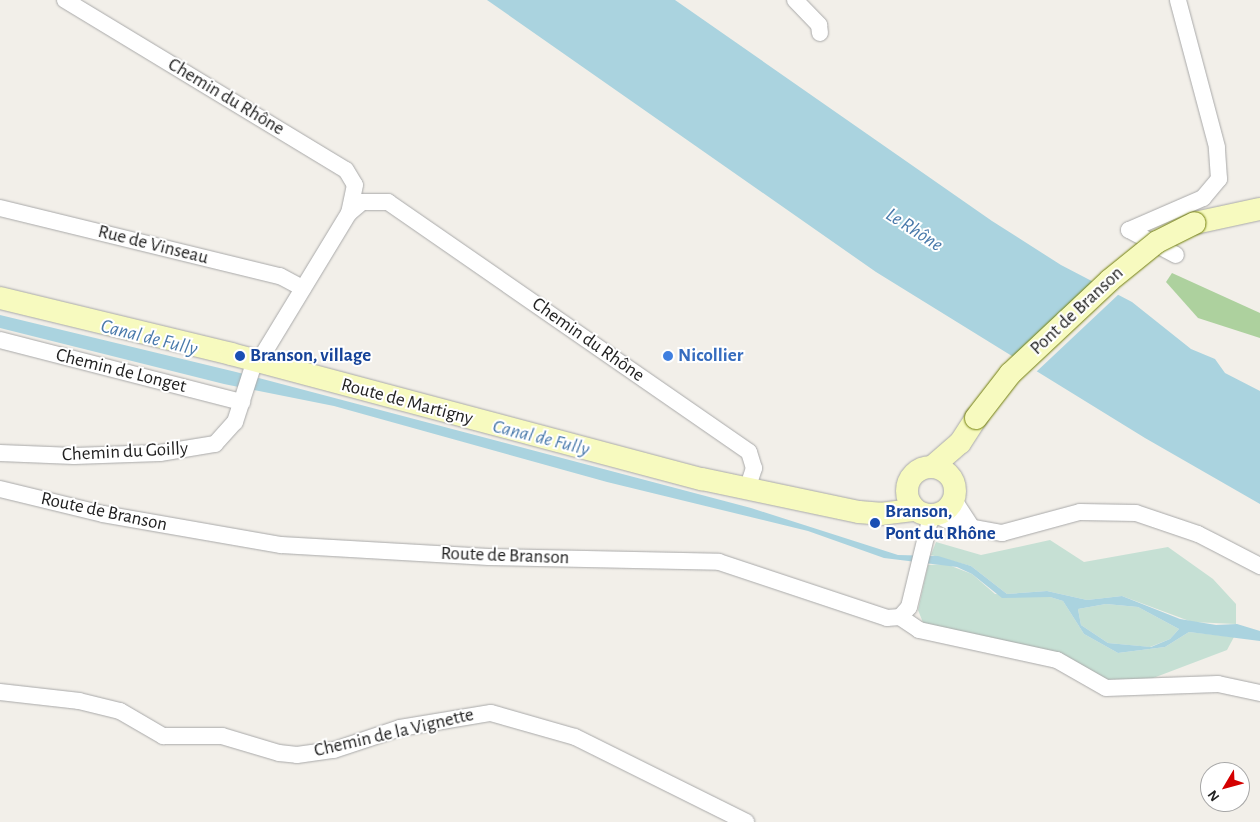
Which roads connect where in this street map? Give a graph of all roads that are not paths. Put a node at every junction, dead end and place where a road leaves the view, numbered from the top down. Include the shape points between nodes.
1 (65, 0) edge
2 (795, 0) edge
3 (1178, 0) edge
4 (820, 33) dead end
5 (396, 206) joint
6 (0, 208) edge
7 (1260, 209) edge
8 (349, 213) junction
9 (1176, 255) dead end
10 (303, 288) junction
11 (0, 298) edge
12 (0, 340) edge
13 (255, 364) junction
14 (243, 398) junction
15 (960, 443) junction
16 (0, 452) edge
17 (932, 467) junction
18 (907, 485) junction
19 (0, 489) edge
20 (747, 489) junction
21 (953, 490) junction
22 (874, 513) junction
23 (927, 519) junction
24 (973, 529) junction
25 (1260, 566) edge
26 (900, 617) junction
27 (0, 692) edge
28 (1260, 692) edge
29 (746, 822) edge

1 - 8 street, Chemin du Rhône via 346,170 356,189
2 - 4 street
3 - 9 street via 1217,147 1220,179 1203,198 1129,230
5 - 8 street, Chemin du Goilly via 369,200
5 - 20 street, Chemin du Rhône via 749,452 754,468
6 - 10 street, Rue de Vinseau via 280,276
7 - 15 main road, Pont de Branson, bridge via 1195,223 1157,242 1115,274 1010,374
8 - 10 street, Chemin du Goilly
10 - 13 street, Chemin du Goilly
11 - 13 main road, Route de Martigny
12 - 14 street, Chemin de Longet
13 - 14 street, Chemin du Goilly
13 - 20 main road, Route de Martigny
14 - 16 street, Chemin du Goilly via 235,422 224,437 202,448 83,456
15 - 17 main road
15 - 21 main road
17 - 18 main road via 916,471
17 - 21 main road via 944,471
18 - 22 main road
18 - 23 main road via 908,498
19 - 26 street, Route de Branson via 103,514 281,545 489,558 719,562 874,615
20 - 22 main road, Route de Martigny
21 - 23 main road via 947,510
21 - 24 street
22 - 23 main road, Route de Martigny
23 - 24 street
23 - 26 street via 915,582 908,606
24 - 25 street via 1002,533 1080,512 1136,513 1198,534
26 - 28 street via 919,630 1048,657 1106,688 1218,684
27 - 29 street, Chemin de la Vignette via 79,701 120,711 162,736 222,736 279,754 297,755 334,750 400,728 491,713 575,737

